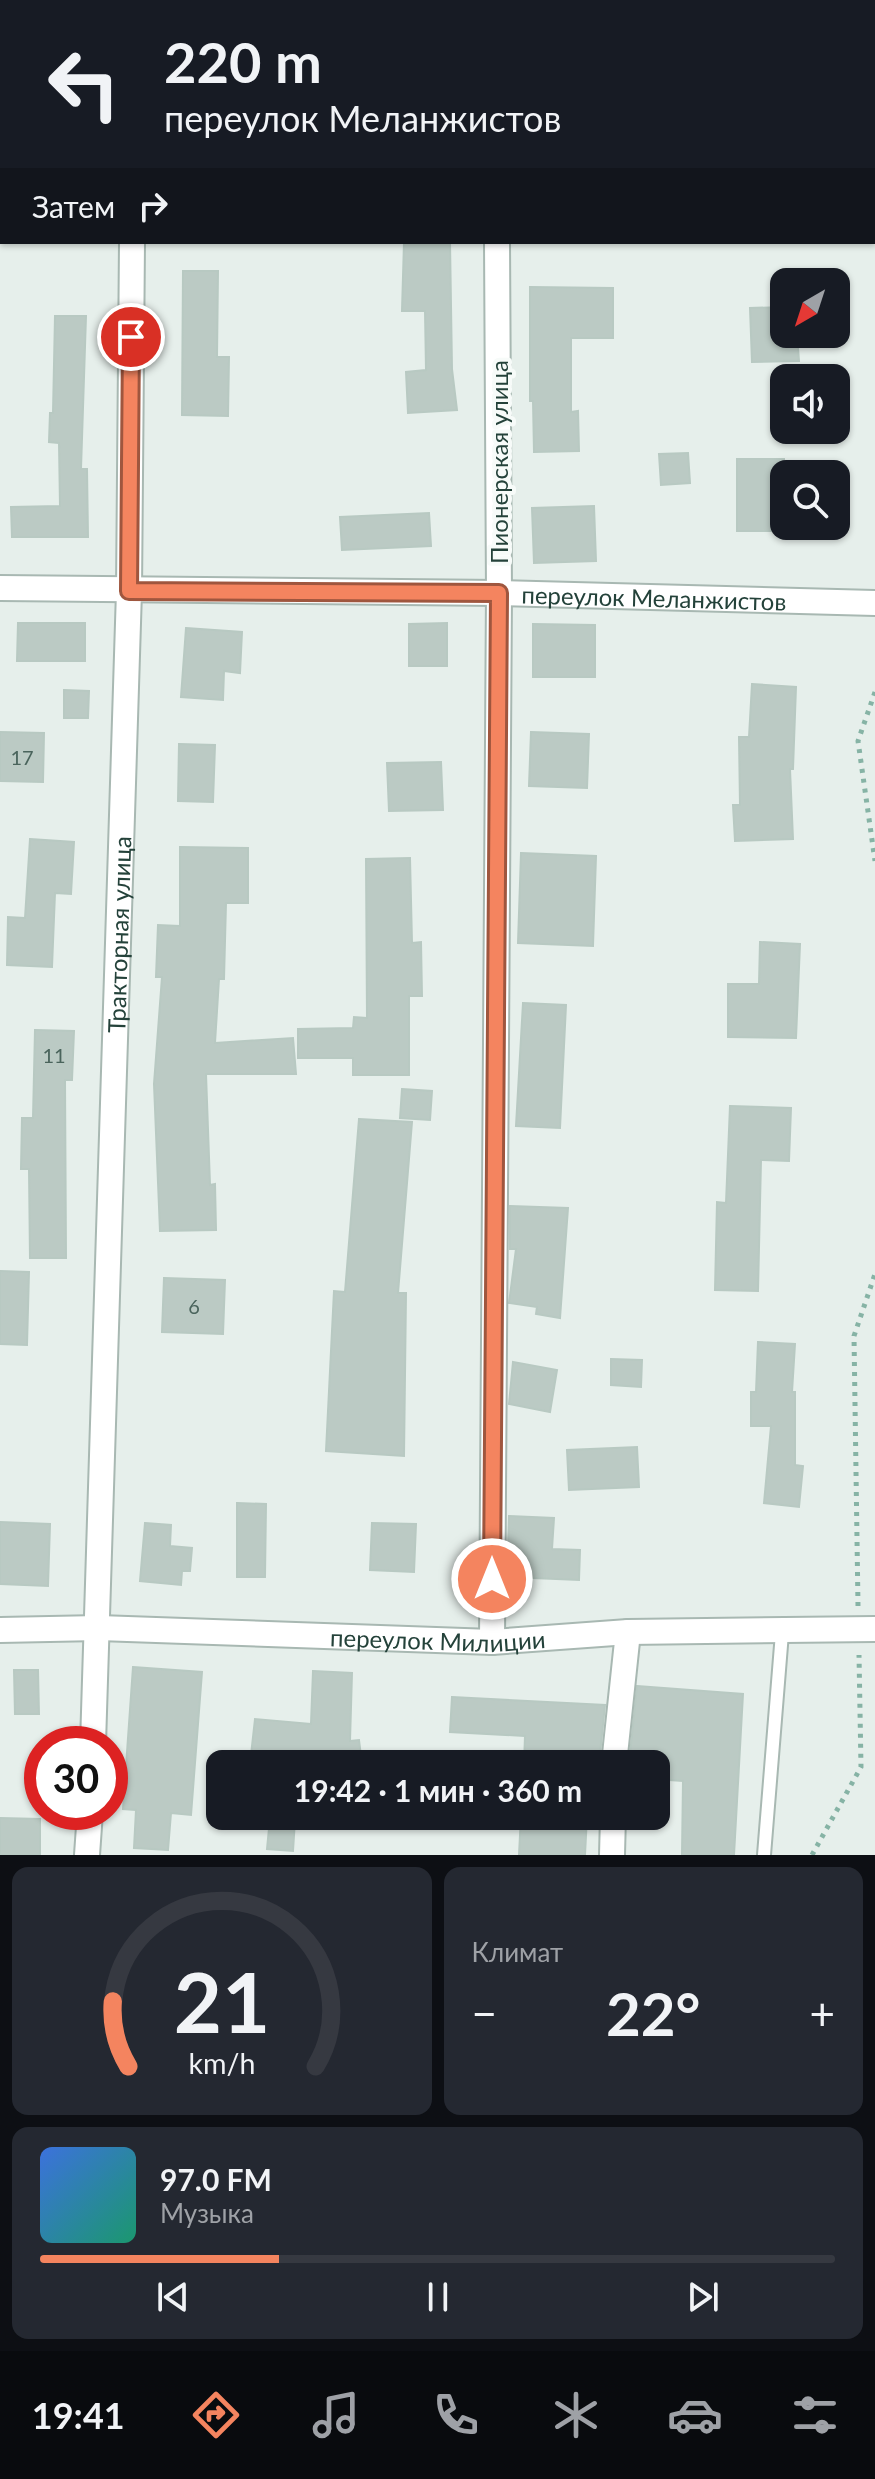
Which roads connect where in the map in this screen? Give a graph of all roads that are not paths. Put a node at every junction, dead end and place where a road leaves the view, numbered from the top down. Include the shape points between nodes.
1 (132, 244) edge
2 (497, 244) edge
3 (0, 588) edge
4 (129, 591) junction
5 (499, 593) junction
6 (875, 603) edge
7 (99, 1628) junction
8 (0, 1630) edge
9 (867, 1630) edge
10 (628, 1632) junction
11 (782, 1633) junction
12 (492, 1642) junction
13 (94, 1726) edge
14 (615, 1750) edge
15 (89, 1830) edge
16 (613, 1830) edge
17 (87, 1855) edge
18 (612, 1855) edge
19 (764, 1855) edge

1 - 4 street, Тракторная улица
2 - 5 street, Пионерская улица
3 - 4 street, переулок Меланжистов
4 - 5 street, переулок Меланжистов
4 - 7 street, Тракторная улица
5 - 6 street, переулок Меланжистов
5 - 12 street, Пионерская улица
7 - 8 street, переулок Милиции
7 - 12 street, переулок Милиции
7 - 13 street, Тракторная улица
9 - 11 street, переулок Милиции
10 - 11 street, переулок Милиции
10 - 12 street, переулок Милиции
10 - 14 street
11 - 19 lane
15 - 17 street
16 - 18 street

